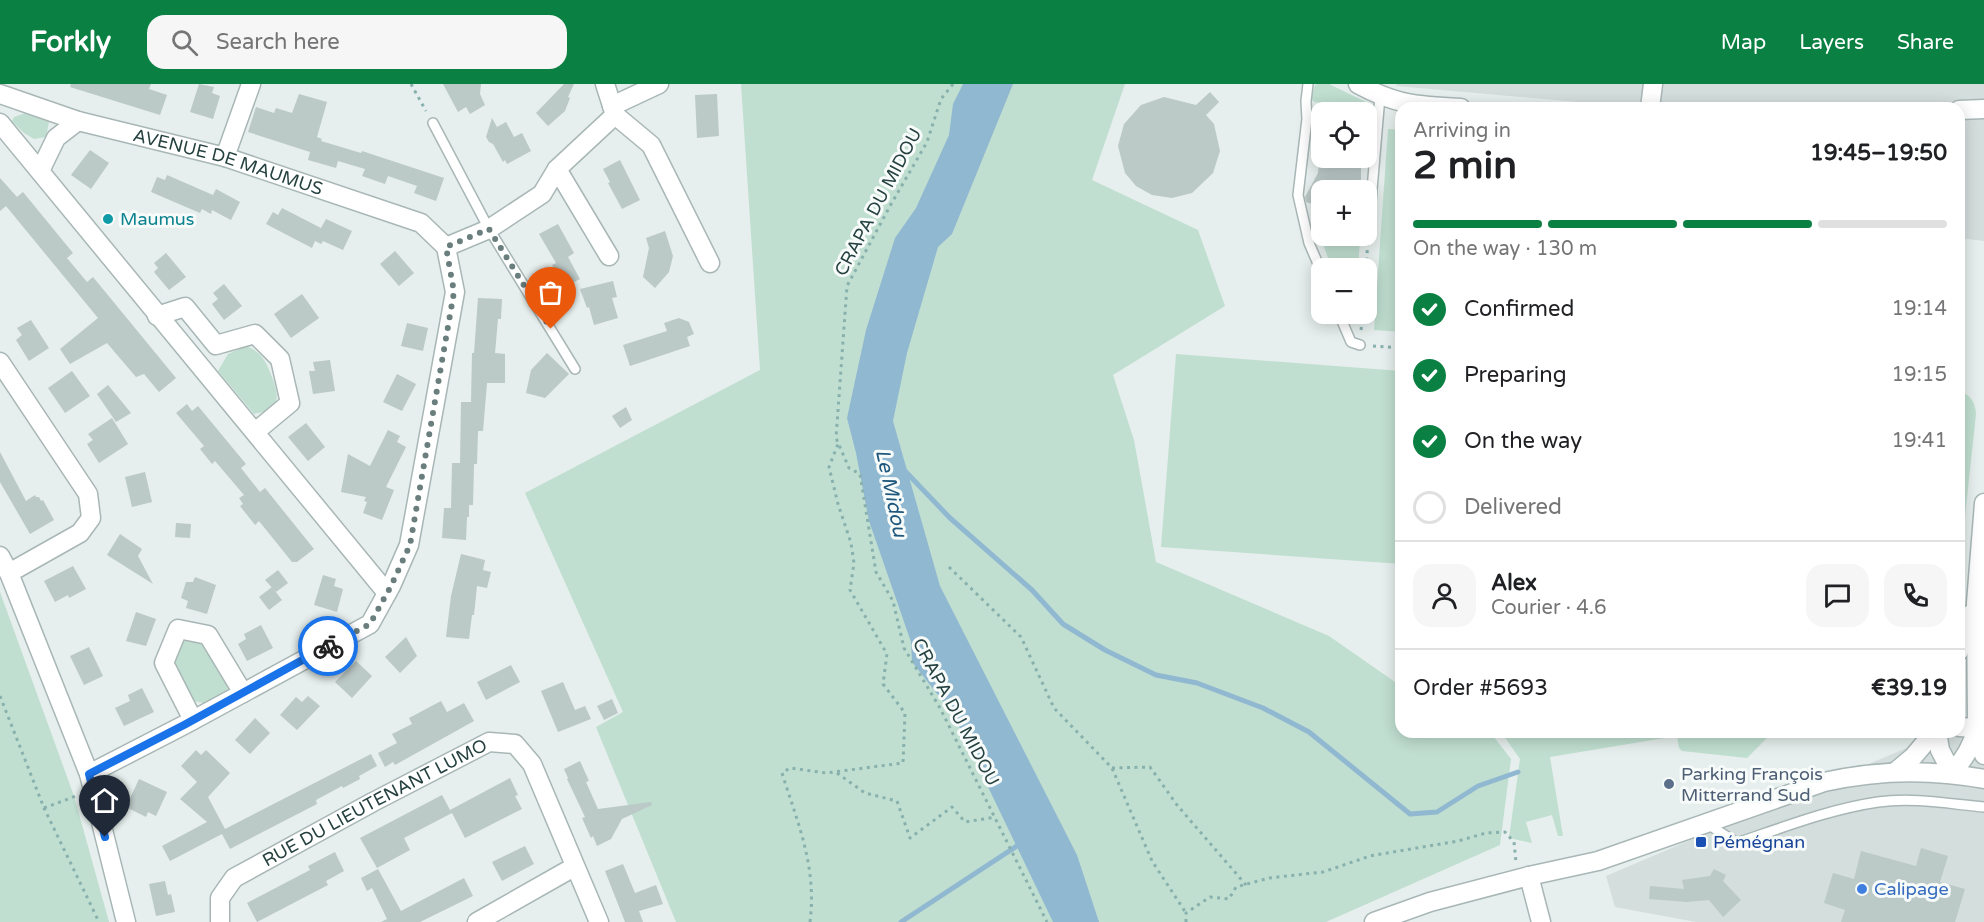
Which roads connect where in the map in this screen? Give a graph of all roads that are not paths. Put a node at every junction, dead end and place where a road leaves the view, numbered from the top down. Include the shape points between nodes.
1 (251, 84) edge
2 (605, 84) edge
3 (659, 84) edge
4 (1308, 84) edge
5 (1358, 84) edge
6 (1653, 84) edge
7 (0, 94) edge
8 (1380, 96) junction
9 (1401, 102) edge
10 (1651, 102) edge
11 (1984, 109) edge
12 (1965, 110) edge
13 (614, 111) junction
14 (78, 121) junction
15 (0, 123) edge
16 (432, 123) road end
17 (225, 157) junction
18 (557, 169) junction
19 (40, 171) junction
20 (1373, 180) edge
21 (489, 229) junction
22 (446, 247) junction
23 (609, 256) dead end
24 (1316, 258) edge
25 (710, 263) dead end
26 (157, 316) junction
27 (1344, 324) edge
28 (1360, 345) road end
29 (0, 362) edge
30 (575, 369) dead end
31 (255, 432) junction
32 (1984, 502) edge
33 (0, 556) edge
34 (9, 573) junction
35 (387, 593) junction
36 (1976, 603) junction
37 (1965, 628) edge
38 (243, 693) junction
39 (193, 720) junction
40 (1965, 727) edge
41 (1981, 728) edge
42 (1930, 738) edge
43 (1937, 738) edge
44 (1984, 755) edge
45 (1895, 772) junction
46 (1952, 773) junction
47 (89, 774) junction
48 (1984, 779) edge
49 (1984, 807) edge
50 (1706, 823) junction
51 (574, 867) junction
52 (1523, 871) junction
53 (126, 922) edge
54 (220, 922) edge
55 (477, 922) edge
56 (599, 922) edge
57 (1374, 922) edge
58 (1541, 922) edge

1 - 17 street
2 - 13 street
3 - 13 street
4 - 24 lane via 1298,195
5 - 8 street
6 - 10 street
7 - 14 street, AVENUE DE MAUMUS
8 - 9 street
8 - 20 lane
11 - 12 street
13 - 18 street
13 - 25 street via 651,145
14 - 17 street, AVENUE DE MAUMUS
14 - 19 street via 56,138
15 - 19 street
16 - 21 lane
17 - 22 street, AVENUE DE MAUMUS via 421,223
18 - 21 street via 542,194
18 - 23 street
19 - 26 street
21 - 22 street
21 - 30 lane
22 - 35 street via 453,303 410,545
26 - 31 street
26 - 31 street via 185,308 216,345 255,334 280,359 290,403
27 - 28 lane via 1352,342
29 - 34 street via 88,494 91,518 80,533
31 - 35 street
32 - 36 street
33 - 34 street
34 - 47 street
35 - 38 street via 370,624
36 - 37 street
36 - 41 street
38 - 39 street
38 - 39 street via 208,635 178,629 164,663
39 - 47 street
40 - 41 street
41 - 44 street
41 - 46 street via 1965,759
42 - 45 street
43 - 46 street
45 - 46 street
45 - 50 street via 1824,782
46 - 48 street
47 - 53 street
49 - 50 lane via 1881,802 1828,812 1737,843
50 - 52 street via 1598,861
51 - 54 street, RUE DU LIEUTENANT LUMO via 532,764 515,744 489,742 234,878 220,898
51 - 55 street
51 - 56 street, RUE DU LIEUTENANT LUMO
52 - 57 street
52 - 58 street

